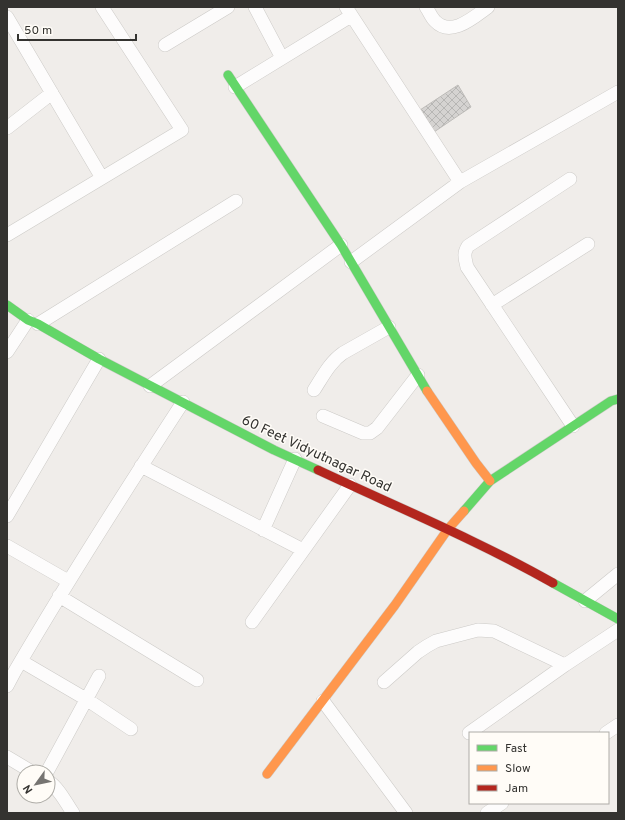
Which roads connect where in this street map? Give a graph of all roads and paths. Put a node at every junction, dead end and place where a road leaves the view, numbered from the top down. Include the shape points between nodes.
1 (102, 7) edge
2 (228, 7) edge
3 (255, 7) edge
4 (426, 7) edge
5 (488, 7) edge
6 (348, 11) edge
7 (7, 17) edge
8 (11, 34) edge
9 (165, 45) dead end
10 (282, 58) junction
11 (228, 75) dead end
12 (234, 87) junction
13 (618, 92) edge
14 (52, 93) junction
15 (7, 128) edge
16 (102, 178) junction
17 (570, 179) dead end
18 (460, 182) junction
19 (236, 201) dead end
20 (7, 235) edge
21 (588, 244) dead end
22 (341, 245) junction
23 (351, 262) junction
24 (7, 305) edge
25 (492, 305) junction
26 (33, 322) junction
27 (389, 327) junction
28 (7, 352) edge
29 (99, 359) junction
30 (418, 375) junction
31 (150, 386) junction
32 (314, 390) dead end
33 (618, 399) edge
34 (183, 402) junction
35 (323, 416) dead end
36 (573, 426) junction
37 (294, 459) junction
38 (141, 466) junction
39 (490, 481) junction
40 (350, 485) junction
41 (7, 516) edge
42 (448, 529) junction
43 (263, 530) junction
44 (7, 546) edge
45 (303, 550) junction
46 (618, 574) edge
47 (68, 581) junction
48 (59, 596) junction
49 (585, 601) junction
50 (618, 619) edge
51 (252, 622) dead end
52 (618, 630) edge
53 (14, 666) edge
54 (565, 666) junction
55 (99, 676) dead end
56 (197, 680) dead end
57 (384, 682) dead end
58 (7, 686) edge
59 (86, 700) junction
60 (323, 701) junction
61 (618, 725) edge
62 (131, 729) dead end
63 (469, 732) dead end
64 (608, 732) edge
65 (7, 757) edge
66 (19, 764) edge
67 (51, 764) edge
68 (267, 774) dead end
69 (56, 789) edge
70 (500, 804) edge
71 (73, 813) edge
72 (406, 813) edge
73 (487, 813) edge

1 - 16 street via 182,130
2 - 9 street
3 - 10 street
4 - 5 street via 435,21 448,28 460,26
6 - 10 street
6 - 18 street
7 - 8 street
8 - 14 street
10 - 12 street
11 - 12 street
12 - 22 street
13 - 18 street
14 - 15 street
14 - 16 street
16 - 20 street
17 - 25 street via 468,246 464,252 467,267
18 - 23 street
19 - 26 street
21 - 25 street
22 - 23 street
22 - 31 street
23 - 27 street
24 - 26 street, 60 Feet Vidyutnagar Road
25 - 36 street
26 - 28 street
26 - 29 street, 60 Feet Vidyutnagar Road
27 - 30 street
27 - 32 street via 336,358
29 - 31 street, 60 Feet Vidyutnagar Road
29 - 41 street
30 - 35 street via 377,428 370,433 363,433
30 - 39 street
31 - 34 street, 60 Feet Vidyutnagar Road
33 - 36 street
34 - 37 street, 60 Feet Vidyutnagar Road
34 - 38 street
36 - 39 street
37 - 40 street, 60 Feet Vidyutnagar Road
37 - 43 street
38 - 43 street
38 - 47 street
39 - 42 street
40 - 42 street, 60 Feet Vidyutnagar Road
40 - 45 street
42 - 49 street, 60 Feet Vidyutnagar Road via 523,566
42 - 60 street
43 - 45 street
44 - 47 street
45 - 51 street
46 - 49 street
47 - 48 street
48 - 53 street
48 - 56 street
49 - 50 street, 60 Feet Vidyutnagar Road
52 - 54 street
53 - 58 street
53 - 59 street
54 - 57 street via 494,631 478,630 436,641 418,652
54 - 63 street
55 - 59 street
59 - 62 street
59 - 67 street
60 - 68 street
60 - 72 street
61 - 64 street
65 - 66 street
69 - 71 street
70 - 73 street

